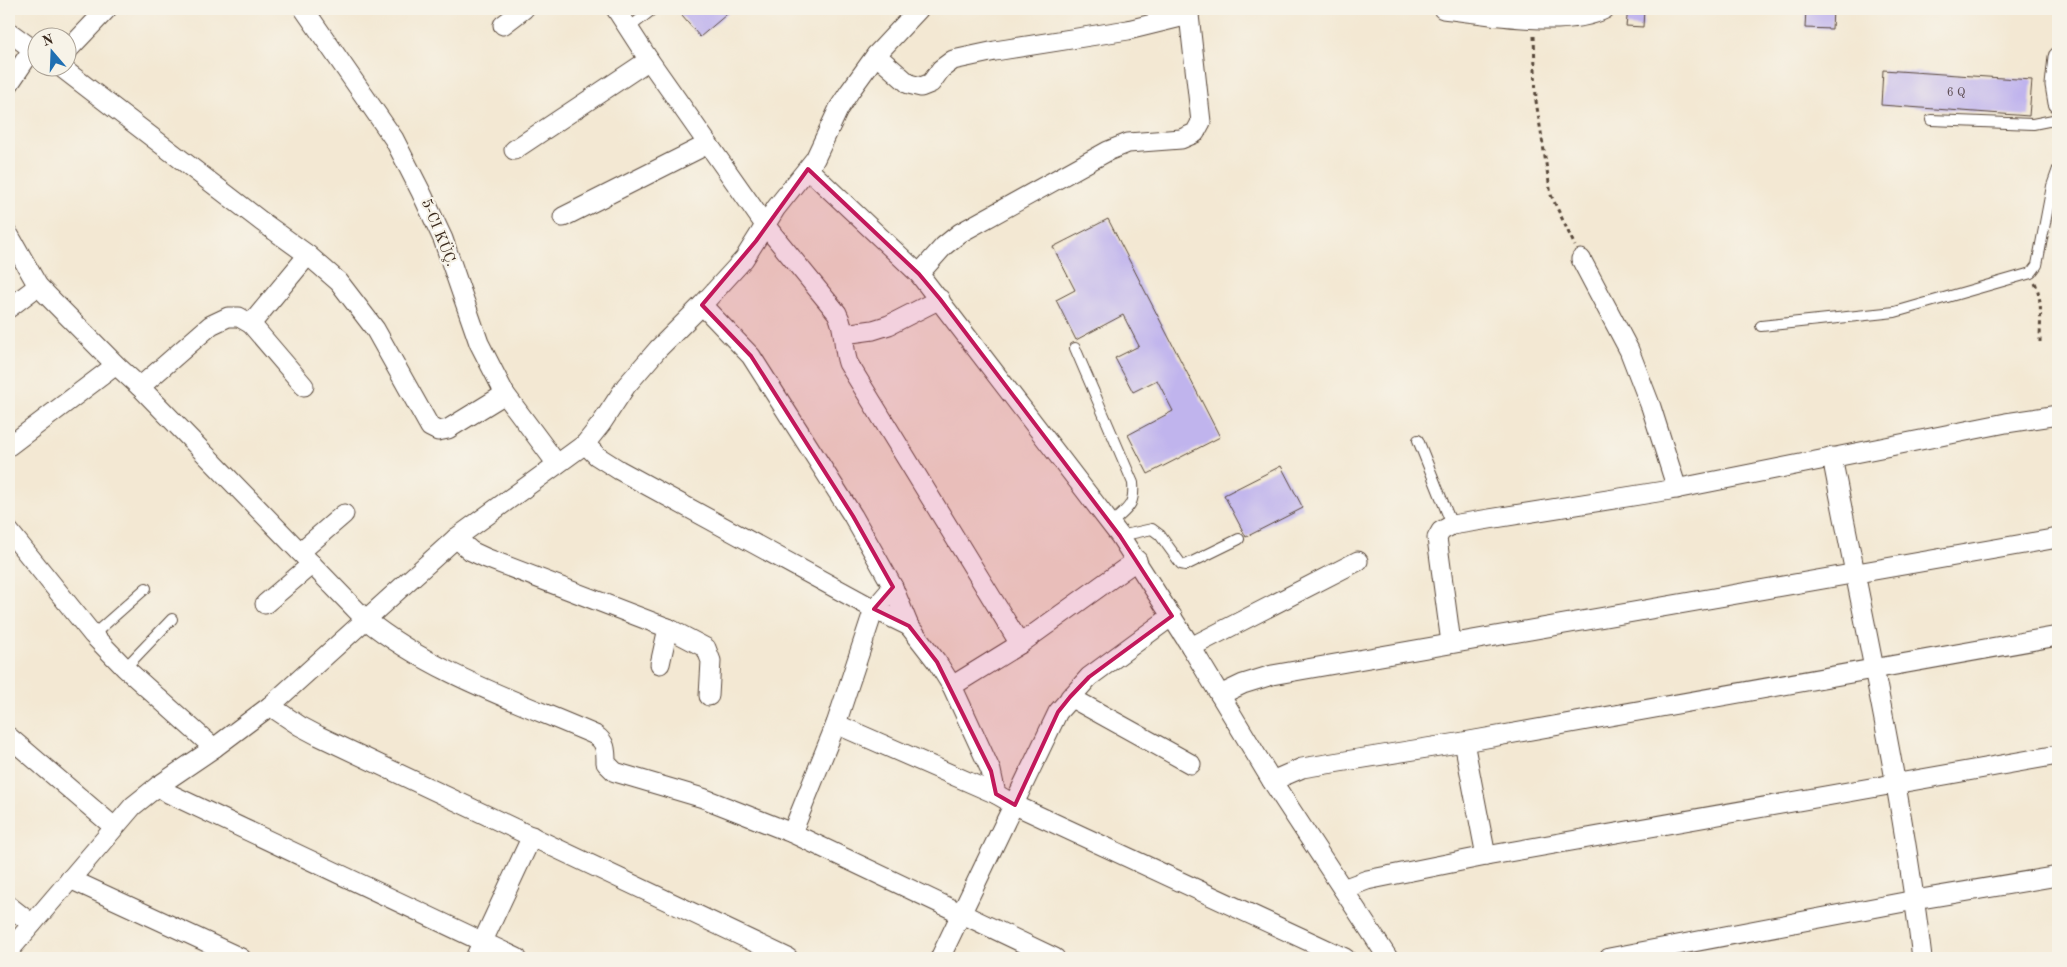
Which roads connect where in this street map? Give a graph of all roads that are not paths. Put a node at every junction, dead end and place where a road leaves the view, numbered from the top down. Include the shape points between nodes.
1 (107, 9) edge
2 (304, 9) edge
3 (524, 9) edge
4 (616, 9) edge
5 (653, 9) edge
6 (919, 9) edge
7 (1443, 9) edge
8 (1605, 9) edge
9 (1486, 11) edge
10 (1190, 12) edge
11 (502, 25) dead end
12 (629, 28) junction
13 (9, 32) edge
14 (78, 39) edge
15 (28, 47) edge
16 (876, 55) junction
17 (2058, 57) edge
18 (649, 60) junction
19 (28, 61) edge
20 (75, 78) edge
21 (9, 84) edge
22 (2058, 103) edge
23 (2058, 119) edge
24 (1931, 120) dead end
25 (708, 144) junction
26 (514, 150) dead end
27 (808, 169) junction
28 (2058, 169) edge
29 (563, 217) dead end
30 (765, 225) junction
31 (9, 234) edge
32 (308, 254) junction
33 (1581, 259) road end
34 (919, 274) junction
35 (38, 286) junction
36 (940, 299) junction
37 (702, 305) junction
38 (9, 308) edge
39 (251, 324) junction
40 (1761, 326) dead end
41 (844, 334) junction
42 (1075, 348) dead end
43 (116, 365) junction
44 (304, 386) dead end
45 (140, 387) junction
46 (505, 394) junction
47 (2058, 415) edge
48 (1418, 440) dead end
49 (585, 444) junction
50 (9, 446) edge
51 (1832, 457) junction
52 (557, 464) junction
53 (1677, 489) junction
54 (344, 514) dead end
55 (1452, 525) junction
56 (1116, 530) junction
57 (9, 531) edge
58 (456, 538) junction
59 (2058, 538) edge
60 (1239, 539) dead end
61 (306, 558) junction
62 (1137, 560) junction
63 (1358, 561) dead end
64 (1855, 575) junction
65 (893, 586) junction
66 (146, 588) dead end
67 (265, 604) dead end
68 (874, 609) junction
69 (1172, 616) junction
70 (172, 619) dead end
71 (365, 619) junction
72 (909, 626) junction
73 (668, 628) junction
74 (92, 634) junction
75 (2058, 636) edge
76 (1451, 643) junction
77 (1020, 644) junction
78 (1192, 647) junction
79 (660, 664) dead end
80 (125, 668) junction
81 (1874, 669) junction
82 (952, 686) junction
83 (1220, 695) junction
84 (709, 696) dead end
85 (1070, 697) junction
86 (270, 706) junction
87 (836, 724) junction
88 (9, 736) edge
89 (1464, 742) junction
90 (214, 748) junction
91 (2058, 755) edge
92 (1191, 764) dead end
93 (1272, 781) junction
94 (1895, 783) junction
95 (158, 786) junction
96 (996, 794) junction
97 (1015, 805) junction
98 (114, 827) junction
99 (792, 833) junction
100 (532, 836) junction
101 (1486, 856) junction
102 (2058, 876) edge
103 (70, 879) junction
104 (1343, 889) junction
105 (1915, 900) junction
106 (9, 906) edge
107 (962, 914) junction
108 (32, 924) junction
109 (479, 950) edge
110 (9, 951) edge
111 (240, 958) edge
112 (517, 958) edge
113 (788, 958) edge
114 (940, 958) edge
115 (1056, 958) edge
116 (1345, 958) edge
117 (1388, 958) edge
118 (1609, 958) edge
119 (1922, 958) edge

1 - 14 street
2 - 46 street, 5-CI KÜÇ. via 394,139 443,239 479,343
3 - 11 street
4 - 12 street
5 - 12 lane
6 - 16 street
7 - 9 street
8 - 9 street via 1593,15 1568,19
10 - 16 street via 1128,30 953,60 931,83 921,87 909,84
10 - 34 street via 1201,122 1195,133 1181,139 1128,143 1108,151 960,233
12 - 18 street
13 - 15 street
16 - 27 street via 839,108
17 - 22 street via 2055,85
18 - 25 street
18 - 26 street
19 - 21 street
20 - 32 street
23 - 24 lane via 2033,124
25 - 29 street
25 - 30 street
27 - 30 street
27 - 34 street
28 - 40 lane via 2037,265 2031,273 1895,312
30 - 37 street via 744,259
30 - 41 street via 837,312
31 - 35 street
32 - 39 street
32 - 46 street via 339,282 375,329 430,427 438,431 448,429
33 - 53 street via 1629,350
34 - 36 street
35 - 38 street
35 - 43 street
36 - 41 street via 889,325
36 - 56 street
37 - 49 street via 626,386
37 - 65 street via 751,356 853,516
39 - 44 street
39 - 45 street via 228,317 211,325
41 - 77 street via 843,349 848,363
42 - 56 lane via 1133,483 1133,503
43 - 45 street
43 - 50 street
45 - 61 street
46 - 52 street, 5-CI KÜÇ.
47 - 51 street
48 - 55 lane
49 - 52 street
49 - 68 street via 619,470
51 - 53 street
51 - 64 street
52 - 58 street
53 - 55 street
54 - 61 street
55 - 76 street via 1441,531 1437,538
56 - 60 lane via 1152,529 1181,564 1186,565
56 - 62 street
57 - 74 street
58 - 71 street
58 - 73 street via 486,558
59 - 64 street
61 - 67 street
61 - 71 street
62 - 69 street
62 - 77 street
63 - 78 street
64 - 76 street
64 - 81 street
65 - 68 street
65 - 72 street
66 - 74 lane
68 - 72 street
68 - 87 street
69 - 78 street
69 - 85 street via 1089,677
70 - 80 lane
71 - 86 street
71 - 99 street via 438,667 595,735 603,740 606,763 615,772 703,798
72 - 82 street
73 - 79 street
73 - 84 street via 706,648 711,661
74 - 80 street
75 - 81 street
76 - 83 street via 1272,675
77 - 82 street
78 - 83 street
80 - 90 street
81 - 89 street
81 - 94 street
82 - 96 street via 991,771
83 - 93 street
85 - 92 street
85 - 97 street via 1058,712
86 - 90 street
86 - 100 street via 319,736
87 - 96 street
87 - 99 street
88 - 98 street
89 - 93 street via 1302,768
89 - 101 street
90 - 95 street
91 - 94 street
93 - 104 street
94 - 101 street
94 - 105 street
95 - 98 street
95 - 109 street
96 - 97 street
97 - 107 street
97 - 116 street
98 - 103 street
99 - 107 street
100 - 109 street
100 - 113 street
101 - 104 street via 1367,880
102 - 105 street
103 - 108 street
103 - 111 street
104 - 117 street
105 - 118 street
105 - 119 street
106 - 108 street
107 - 114 street
107 - 115 street
108 - 110 street
109 - 112 street

